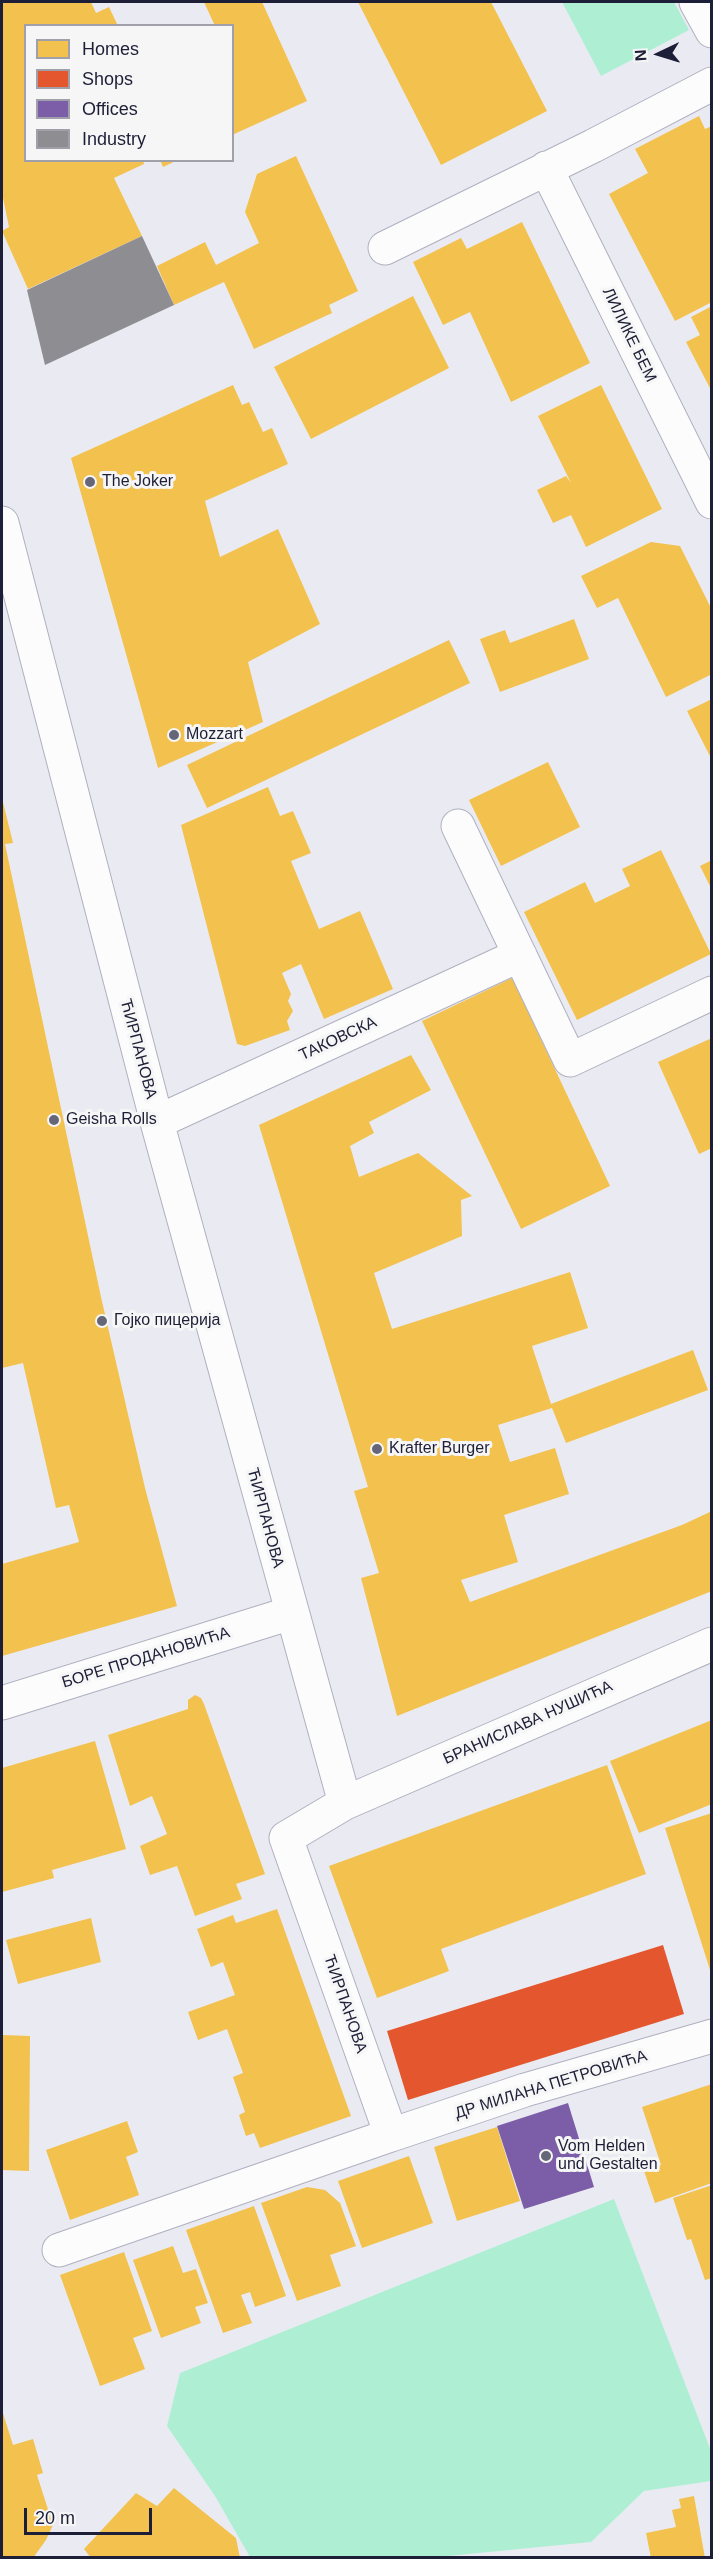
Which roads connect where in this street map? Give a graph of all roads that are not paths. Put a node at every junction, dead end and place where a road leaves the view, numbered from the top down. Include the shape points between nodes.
1 (696, 2) edge
2 (711, 31) edge
3 (711, 84) edge
4 (546, 168) junction
5 (385, 248) dead end
6 (711, 502) edge
7 (2, 523) edge
8 (458, 826) dead end
9 (520, 955) junction
10 (711, 993) edge
11 (157, 1122) junction
12 (291, 1613) junction
13 (711, 1644) edge
14 (2, 1703) edge
15 (345, 1803) junction
16 (711, 2036) edge
17 (390, 2135) junction
18 (59, 2250) dead end

1 - 2 street
3 - 4 street
4 - 5 street
4 - 6 street, ЛИЛИКЕ БЕМ
7 - 11 street, ЋИРПАНОВА
8 - 9 street
9 - 10 street via 570,1060
9 - 11 street, ТАКОВСКА
11 - 12 street, ЋИРПАНОВА
12 - 14 street, БОРЕ ПРОДАНОВИЋА
12 - 15 street, ЋИРПАНОВА
13 - 15 street, БРАНИСЛАВА НУШИЋА
15 - 17 street, ЋИРПАНОВА via 286,1838
16 - 17 street, ДР МИЛАНА ПЕТРОВИЋА via 525,2090
17 - 18 street

